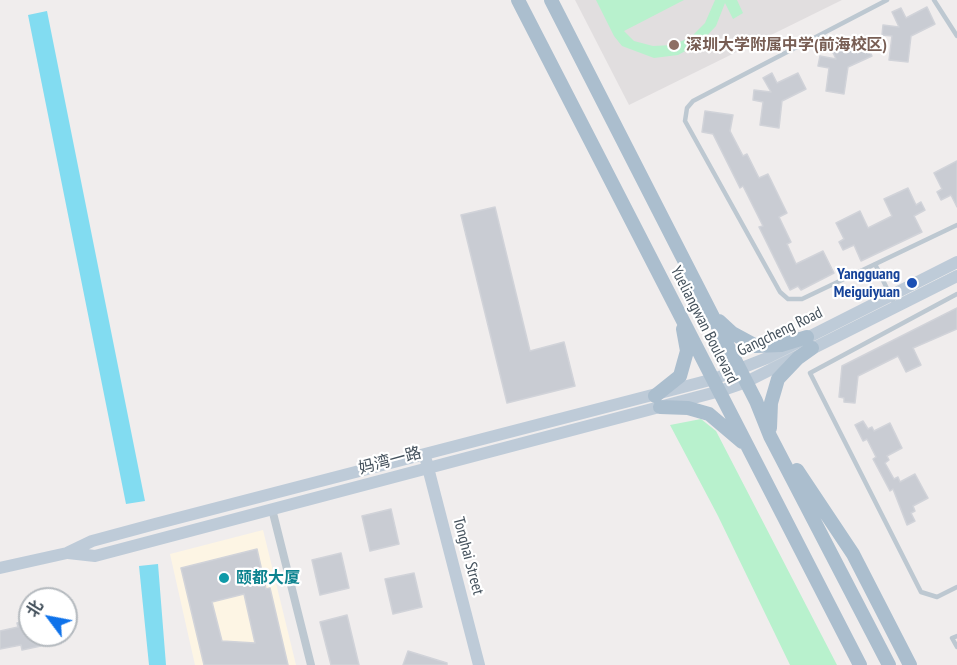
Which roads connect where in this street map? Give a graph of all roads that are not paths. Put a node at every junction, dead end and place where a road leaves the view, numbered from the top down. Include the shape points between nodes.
1 (518, 0) edge
2 (551, 0) edge
3 (887, 0) edge
4 (934, 0) edge
5 (957, 36) edge
6 (957, 225) edge
7 (957, 262) edge
8 (875, 264) junction
9 (957, 276) edge
10 (957, 294) edge
11 (893, 301) junction
12 (706, 304) junction
13 (679, 313) junction
14 (810, 343) junction
15 (743, 376) junction
16 (717, 385) junction
17 (657, 401) junction
18 (774, 442) junction
19 (754, 458) junction
20 (426, 462) junction
21 (272, 509) junction
22 (67, 553) junction
23 (0, 568) edge
24 (957, 587) edge
25 (957, 636) edge
26 (957, 647) edge
27 (311, 665) edge
28 (479, 665) edge
29 (860, 665) edge
30 (889, 665) edge
31 (910, 665) edge

1 - 13 main road, Yueliangwan Boulevard
2 - 12 main road, Yueliangwan Boulevard
3 - 8 lane via 693,102 685,114 685,121 783,295 794,301 802,299
4 - 5 lane
6 - 8 lane
7 - 11 street, Gangcheng Road
8 - 11 lane
9 - 11 street, Gangcheng Road
10 - 24 lane via 810,373 921,591 937,597
11 - 14 street, Gangcheng Road
12 - 14 main road via 732,333 756,346
12 - 15 main road, Yueliangwan Boulevard
13 - 16 main road, Yueliangwan Boulevard
13 - 17 main road via 687,351 685,362 680,376
14 - 15 street, Gangcheng Road
14 - 18 main road via 778,379 771,403
15 - 16 street, Gangcheng Road
15 - 18 main road, Yueliangwan Boulevard
16 - 17 street, 妈湾一路
16 - 19 main road, Yueliangwan Boulevard
17 - 19 main road via 709,414
17 - 20 street, 妈湾一路
18 - 30 main road, Yueliangwan Boulevard
18 - 31 main road via 853,554
19 - 29 main road, Yueliangwan Boulevard
20 - 21 street, 妈湾一路
20 - 22 street, 妈湾一路 via 92,541
20 - 28 street, Tonghai Street
21 - 22 street, 妈湾一路 via 95,556
21 - 27 street
22 - 23 street, 妈湾一路
25 - 26 lane via 952,638

